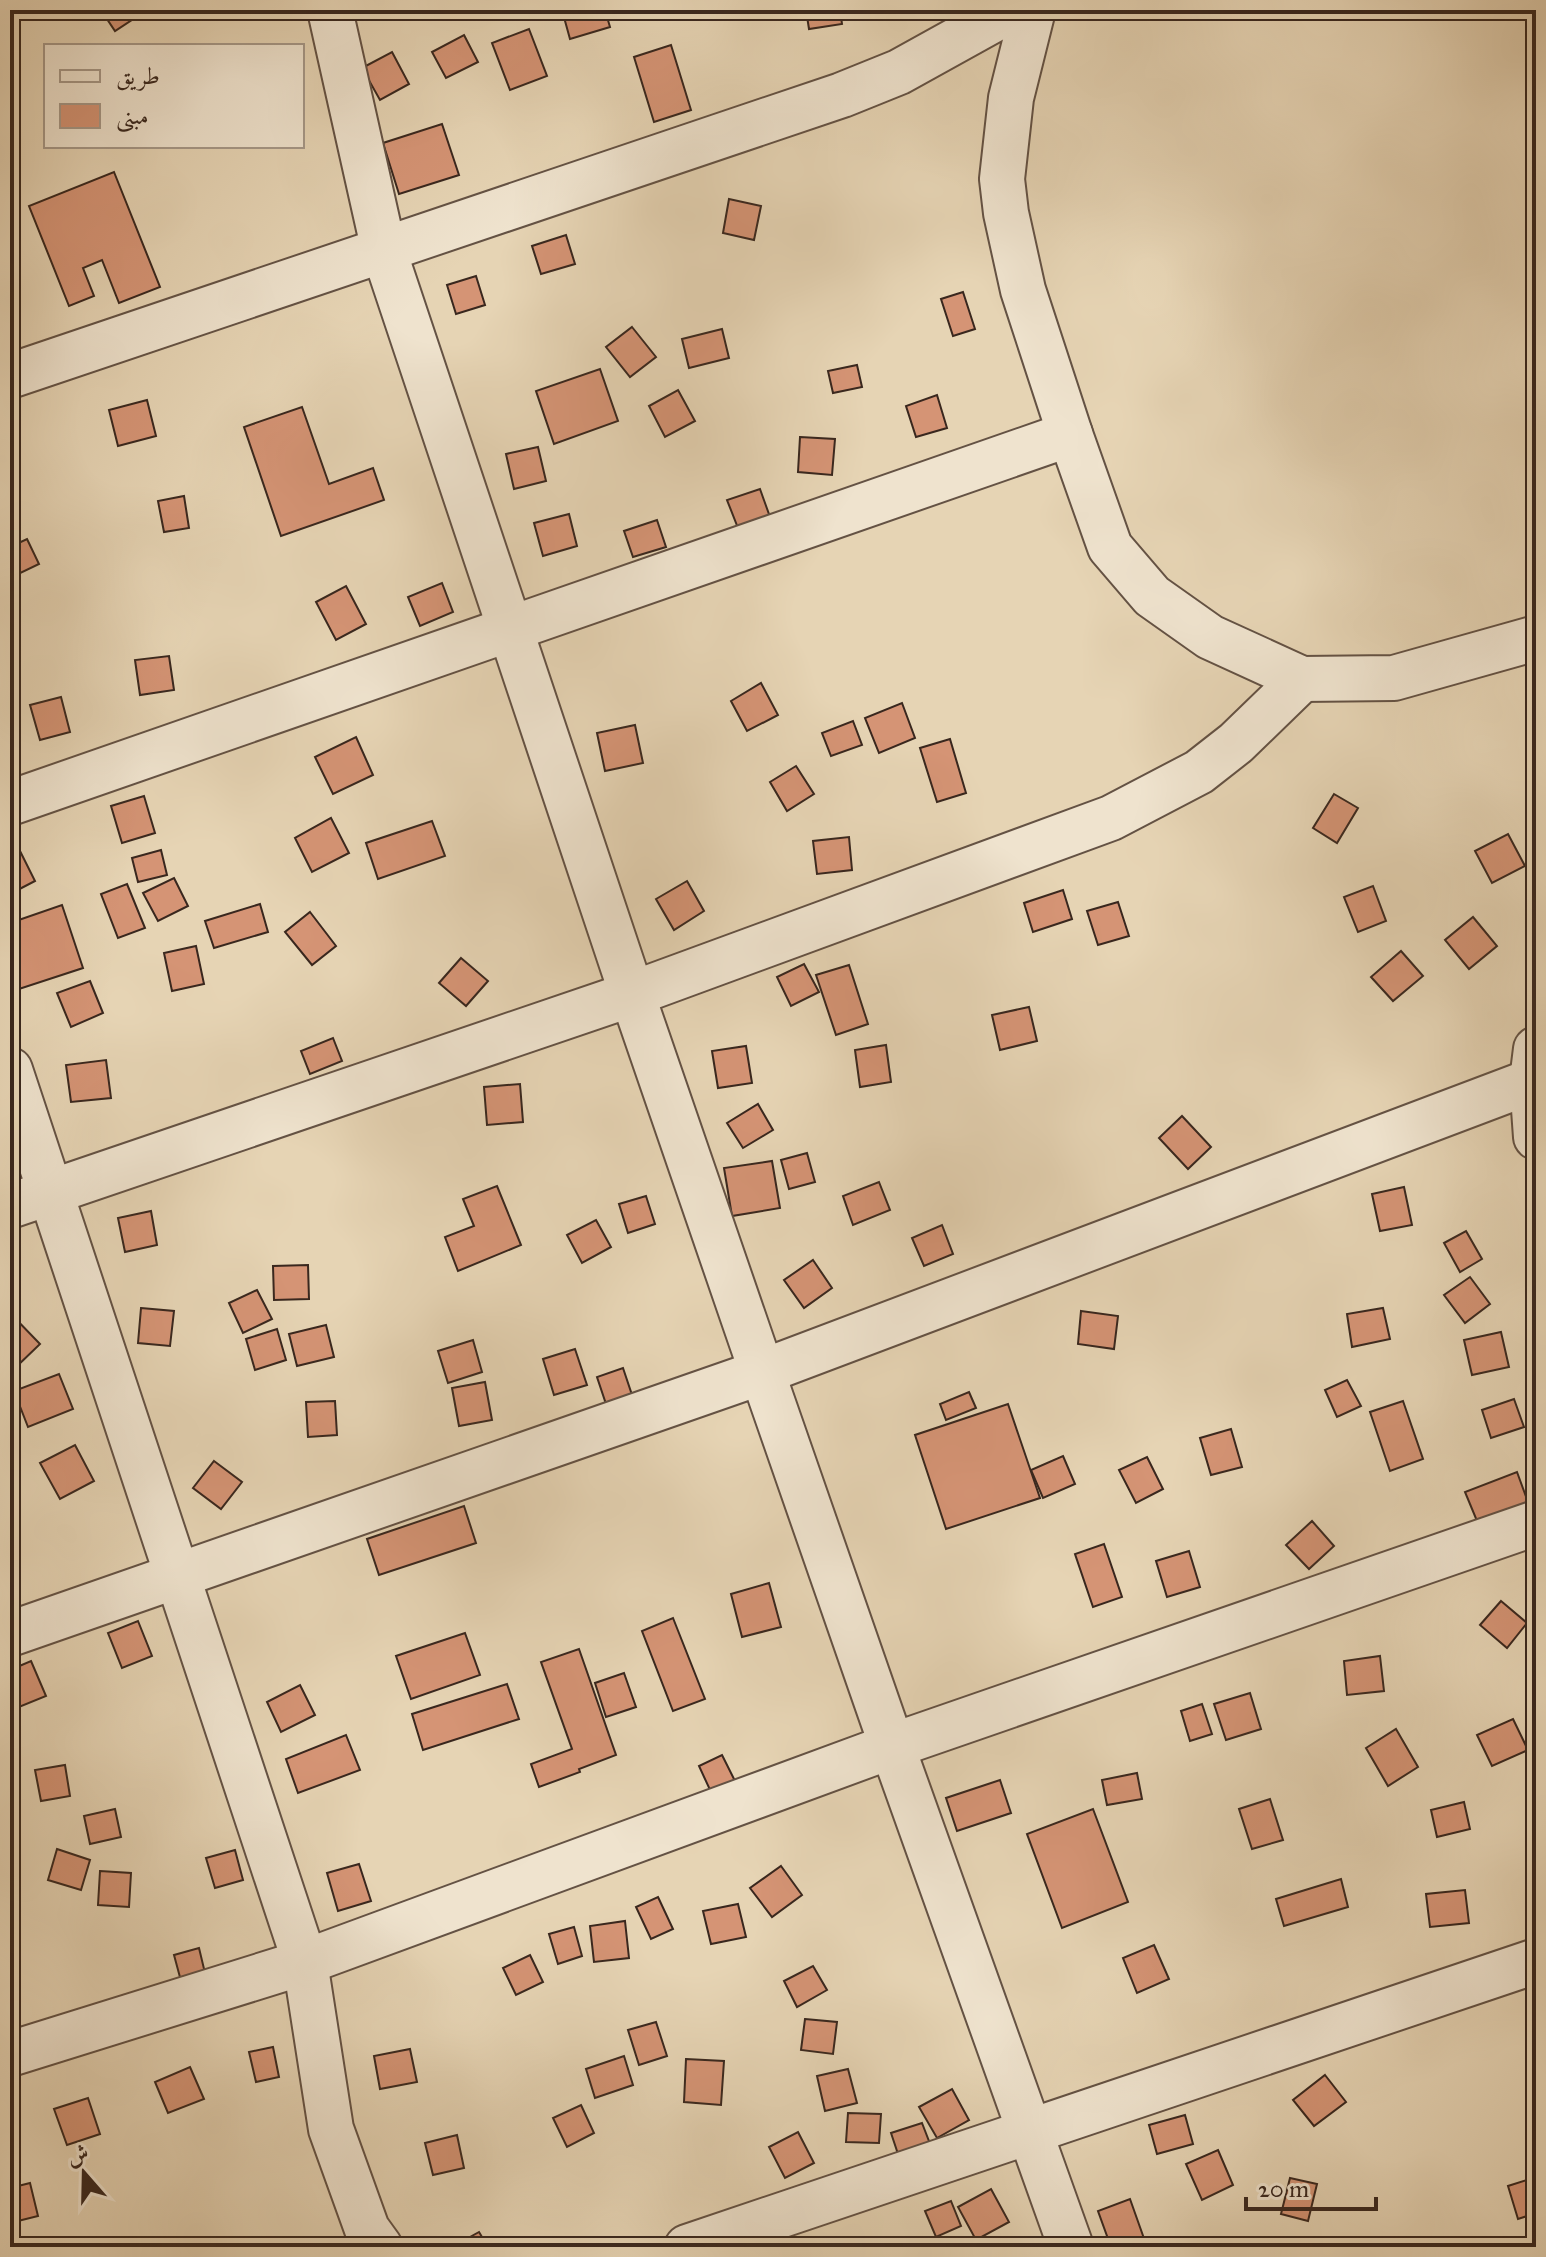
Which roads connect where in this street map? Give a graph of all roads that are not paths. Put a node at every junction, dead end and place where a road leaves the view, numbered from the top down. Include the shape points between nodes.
1 (330, 10) edge
2 (1011, 10) edge
3 (1033, 10) edge
4 (384, 251) junction
5 (10, 376) edge
6 (1070, 434) junction
7 (509, 629) junction
8 (1536, 638) edge
9 (1302, 679) junction
10 (10, 803) edge
11 (632, 994) junction
12 (1534, 1065) edge
13 (10, 1070) edge
14 (1536, 1137) edge
15 (30, 1198) edge
16 (762, 1372) junction
17 (1536, 1523) edge
18 (179, 1577) junction
19 (10, 1634) edge
20 (892, 1746) junction
21 (1536, 1961) edge
22 (305, 1962) junction
23 (10, 2054) edge
24 (1030, 2131) junction
25 (380, 2247) edge
26 (687, 2247) edge
27 (1071, 2247) edge

1 - 4 street
2 - 4 street via 899,72 842,95
3 - 6 street via 1011,98 1002,179 1023,290
4 - 5 street
4 - 7 street
6 - 7 street
6 - 9 street via 1110,547 1152,596 1210,637
7 - 10 street
7 - 11 street
8 - 9 street via 1394,678
9 - 11 street via 1199,772 1111,818
11 - 15 street
11 - 16 street
12 - 14 street
12 - 16 street
13 - 15 street
15 - 18 street
16 - 18 street
16 - 20 street
17 - 20 street
18 - 19 street
18 - 22 street
20 - 22 street
20 - 24 street
21 - 24 street
22 - 23 street
22 - 25 street via 331,2129 367,2229
24 - 26 street
24 - 27 street

